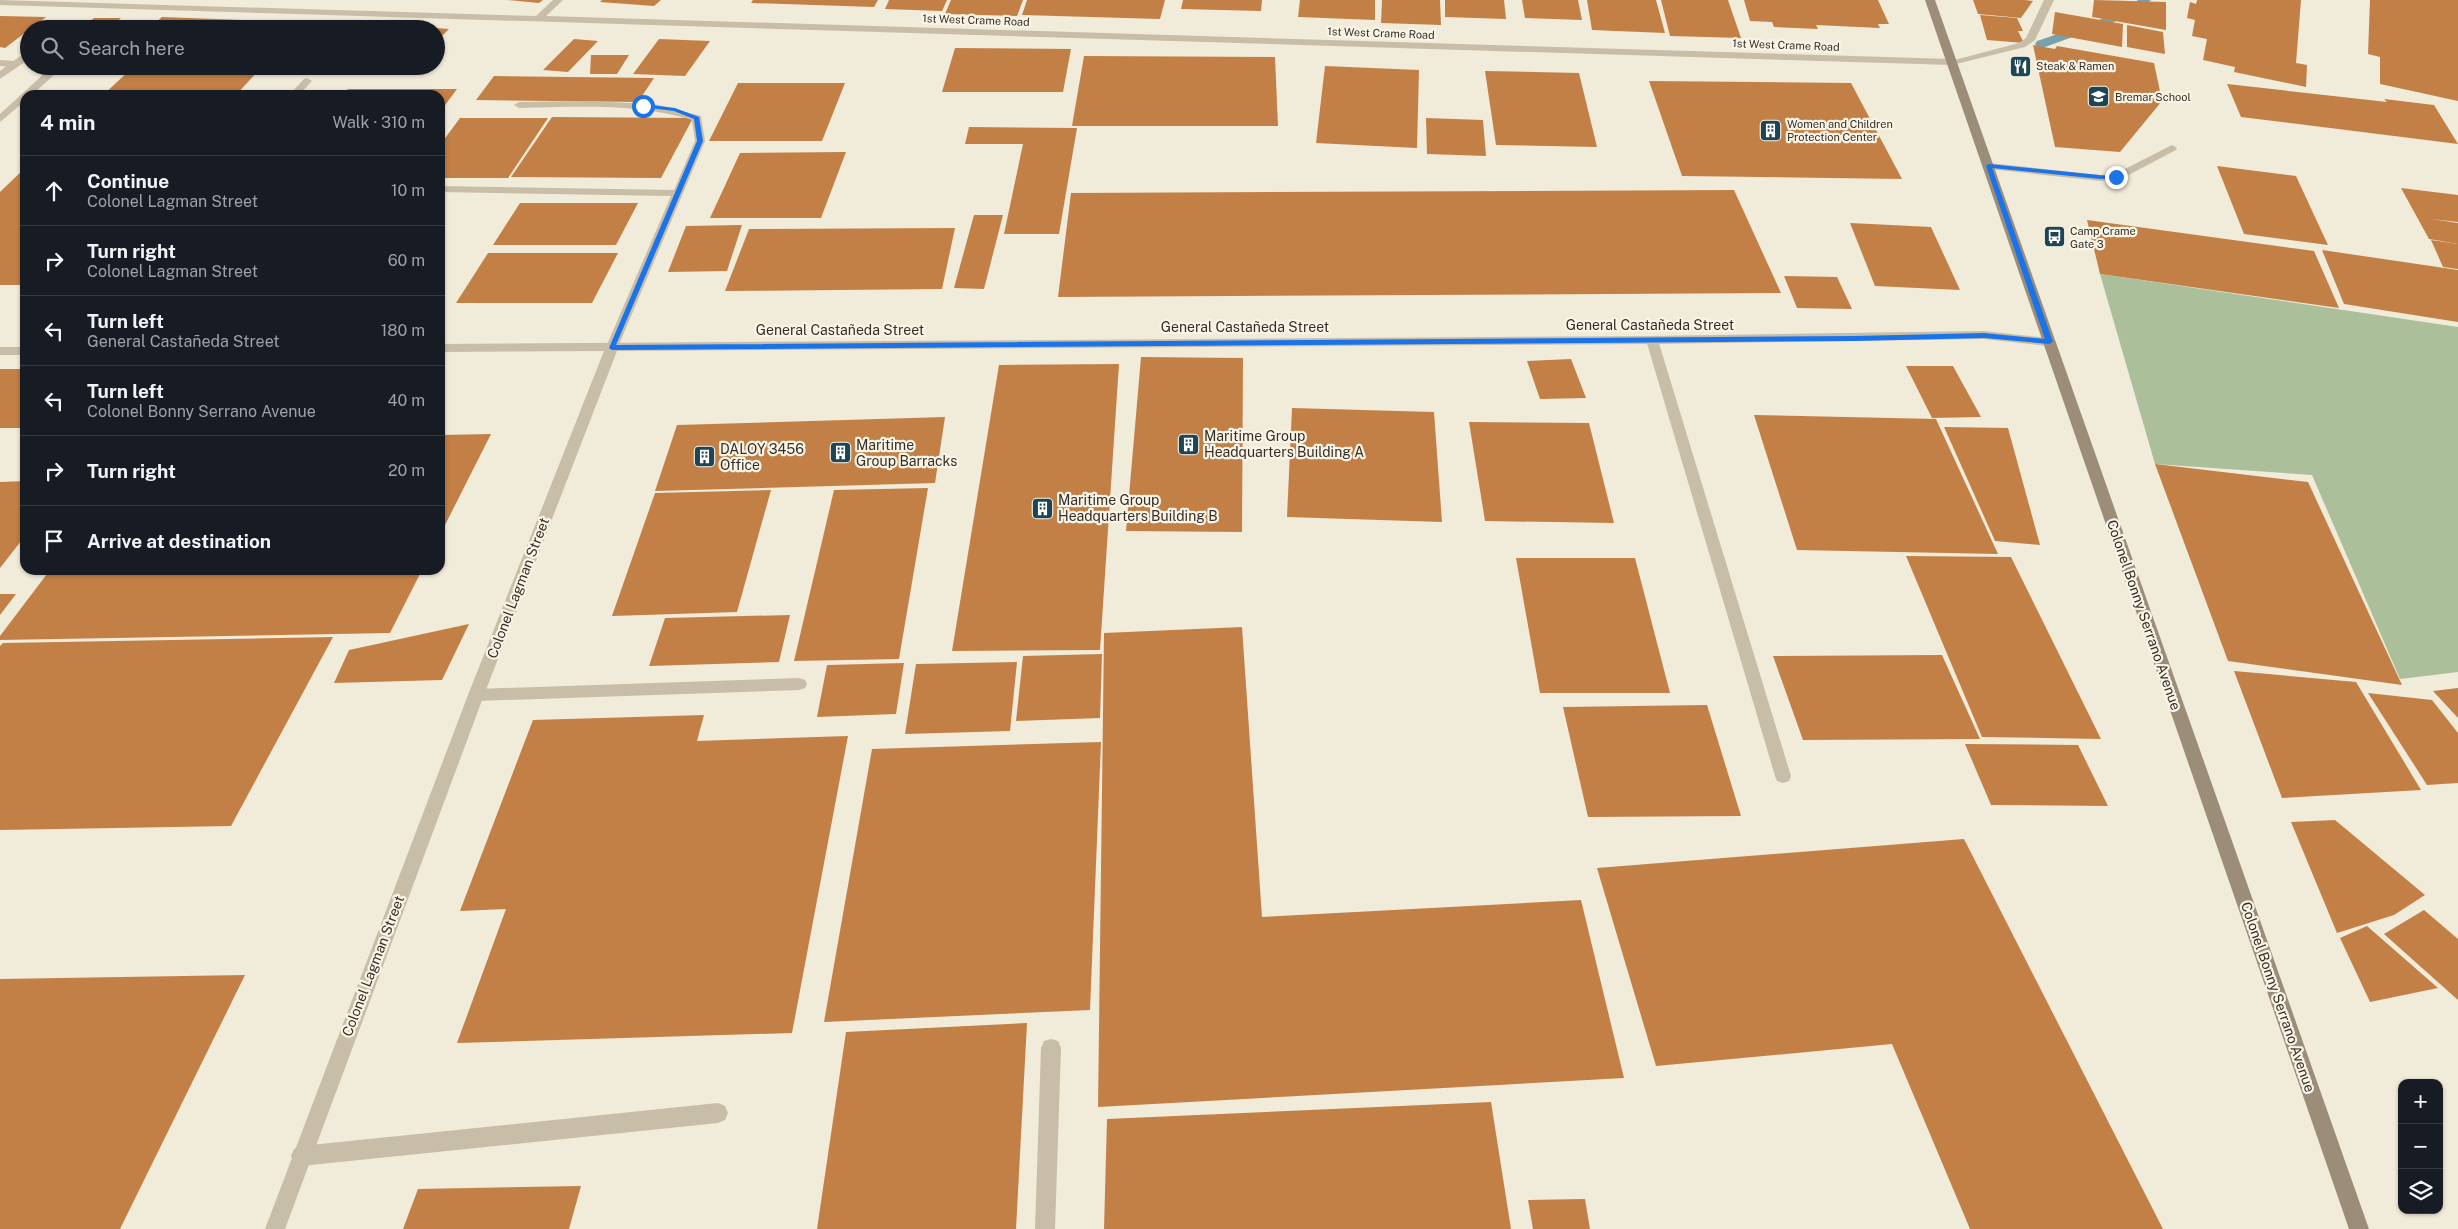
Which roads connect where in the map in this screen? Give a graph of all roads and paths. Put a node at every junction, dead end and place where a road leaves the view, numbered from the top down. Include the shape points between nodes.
1 (137, 0) edge
2 (334, 0) edge
3 (558, 0) edge
4 (1930, 0) edge
5 (2049, 0) edge
6 (0, 2) edge
7 (128, 6) junction
8 (318, 12) junction
9 (538, 19) junction
10 (20, 62) edge
11 (1952, 62) junction
12 (0, 63) edge
13 (14, 64) junction
14 (49, 75) edge
15 (0, 76) edge
16 (307, 81) dead end
17 (32, 90) edge
18 (299, 90) edge
19 (20, 101) edge
20 (519, 105) dead end
21 (0, 119) edge
22 (2172, 148) dead end
23 (1989, 166) junction
24 (445, 189) edge
25 (677, 193) junction
26 (1652, 340) junction
27 (2049, 342) junction
28 (445, 348) edge
29 (612, 348) junction
30 (0, 351) edge
31 (20, 351) edge
32 (799, 684) dead end
33 (476, 695) junction
34 (1782, 776) dead end
35 (1051, 1048) dead end
36 (718, 1114) dead end
37 (301, 1156) junction
38 (275, 1229) edge
39 (1045, 1229) edge
40 (2359, 1229) edge

1 - 7 street
2 - 8 street
3 - 9 street
4 - 11 main road, Colonel Bonny Serrano Avenue
5 - 11 street, 1st West Crame Road via 2030,40 2022,45
6 - 7 street, 1st West Crame Road
7 - 8 street, 1st West Crame Road
8 - 9 street, 1st West Crame Road
9 - 11 street, 1st West Crame Road
10 - 13 street
11 - 23 main road, Colonel Bonny Serrano Avenue
12 - 13 street
13 - 15 street
14 - 17 street
16 - 18 street
19 - 21 street
20 - 25 street, Colonel Lagman Street via 643,106 675,110 697,118 700,141
22 - 23 street via 2116,177
23 - 27 main road, Colonel Bonny Serrano Avenue
24 - 25 street
25 - 29 street, Colonel Lagman Street
26 - 27 street, General Castañeda Street via 1984,336
26 - 29 street, General Castañeda Street
26 - 34 street
27 - 40 main road, Colonel Bonny Serrano Avenue
28 - 29 street, General Castañeda Street
29 - 33 street, Colonel Lagman Street
30 - 31 street
32 - 33 street
33 - 37 street, Colonel Lagman Street
35 - 39 street
36 - 37 street
37 - 38 street, Colonel Lagman Street

